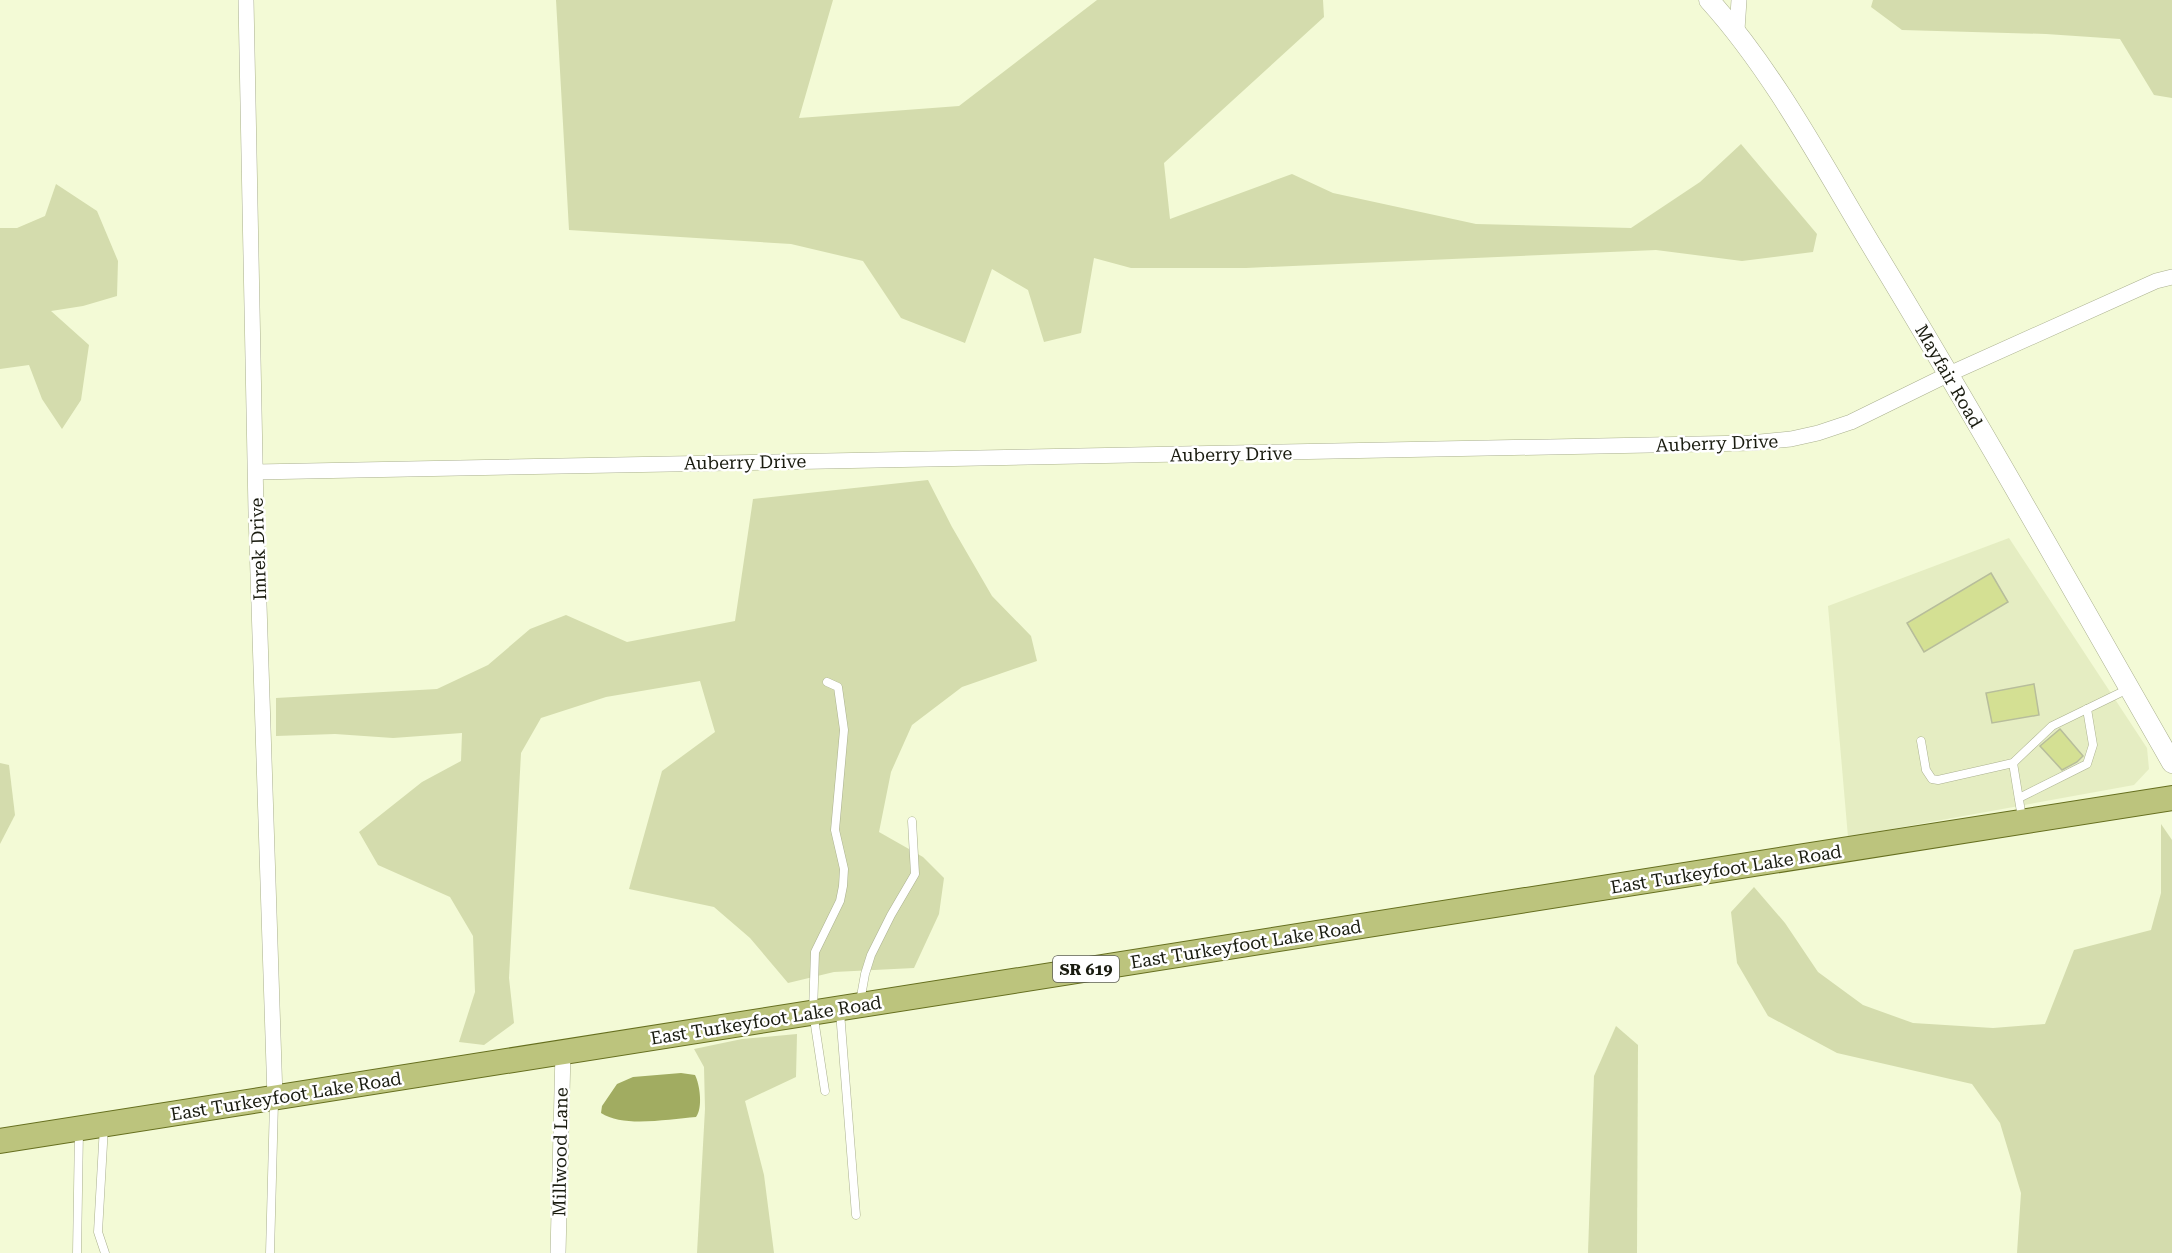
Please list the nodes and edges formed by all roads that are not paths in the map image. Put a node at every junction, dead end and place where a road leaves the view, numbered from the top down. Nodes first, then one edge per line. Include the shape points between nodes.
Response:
1 (246, 0) edge
2 (1709, 0) edge
3 (1739, 0) edge
4 (1737, 30) junction
5 (2172, 277) edge
6 (1949, 374) junction
7 (256, 472) junction
8 (827, 682) dead end
9 (2130, 689) junction
10 (2087, 709) junction
11 (1921, 741) dead end
12 (2013, 763) junction
13 (2172, 763) edge
14 (2019, 798) junction
15 (2172, 798) edge
16 (912, 821) dead end
17 (2023, 822) junction
18 (850, 1006) junction
19 (813, 1012) junction
20 (563, 1052) junction
21 (825, 1091) dead end
22 (274, 1098) junction
23 (104, 1125) junction
24 (79, 1129) junction
25 (0, 1141) edge
26 (856, 1215) dead end
27 (77, 1253) edge
28 (105, 1253) edge
29 (270, 1253) edge
30 (558, 1253) edge

1 - 7 street, Imrek Drive
2 - 4 street, Mayfair Road
3 - 4 street
4 - 6 street, Mayfair Road via 1796,120
5 - 6 street, Auberry Drive
6 - 7 street, Auberry Drive via 1851,422 1791,439 1750,443
6 - 9 street, Mayfair Road
7 - 22 street, Imrek Drive
8 - 19 lane via 838,687 844,730 835,830 844,869 840,901 815,952
9 - 10 lane
9 - 13 street, Mayfair Road
10 - 12 lane via 2052,726
10 - 14 lane via 2093,745 2087,764
11 - 12 lane via 1926,770 1932,779
12 - 14 lane
14 - 17 lane
15 - 17 main road, East Turkeyfoot Lake Road / SR 619
16 - 18 lane via 915,874 871,955
17 - 18 main road, East Turkeyfoot Lake Road / SR 619
18 - 19 main road, East Turkeyfoot Lake Road / SR 619
18 - 26 lane
19 - 20 main road, East Turkeyfoot Lake Road / SR 619
19 - 21 lane
20 - 22 main road, East Turkeyfoot Lake Road / SR 619
20 - 30 street, Millwood Lane
22 - 23 main road, East Turkeyfoot Lake Road / SR 619
22 - 29 lane
23 - 24 main road, East Turkeyfoot Lake Road / SR 619
23 - 28 lane via 98,1232
24 - 25 main road, East Turkeyfoot Lake Road / SR 619
24 - 27 lane

